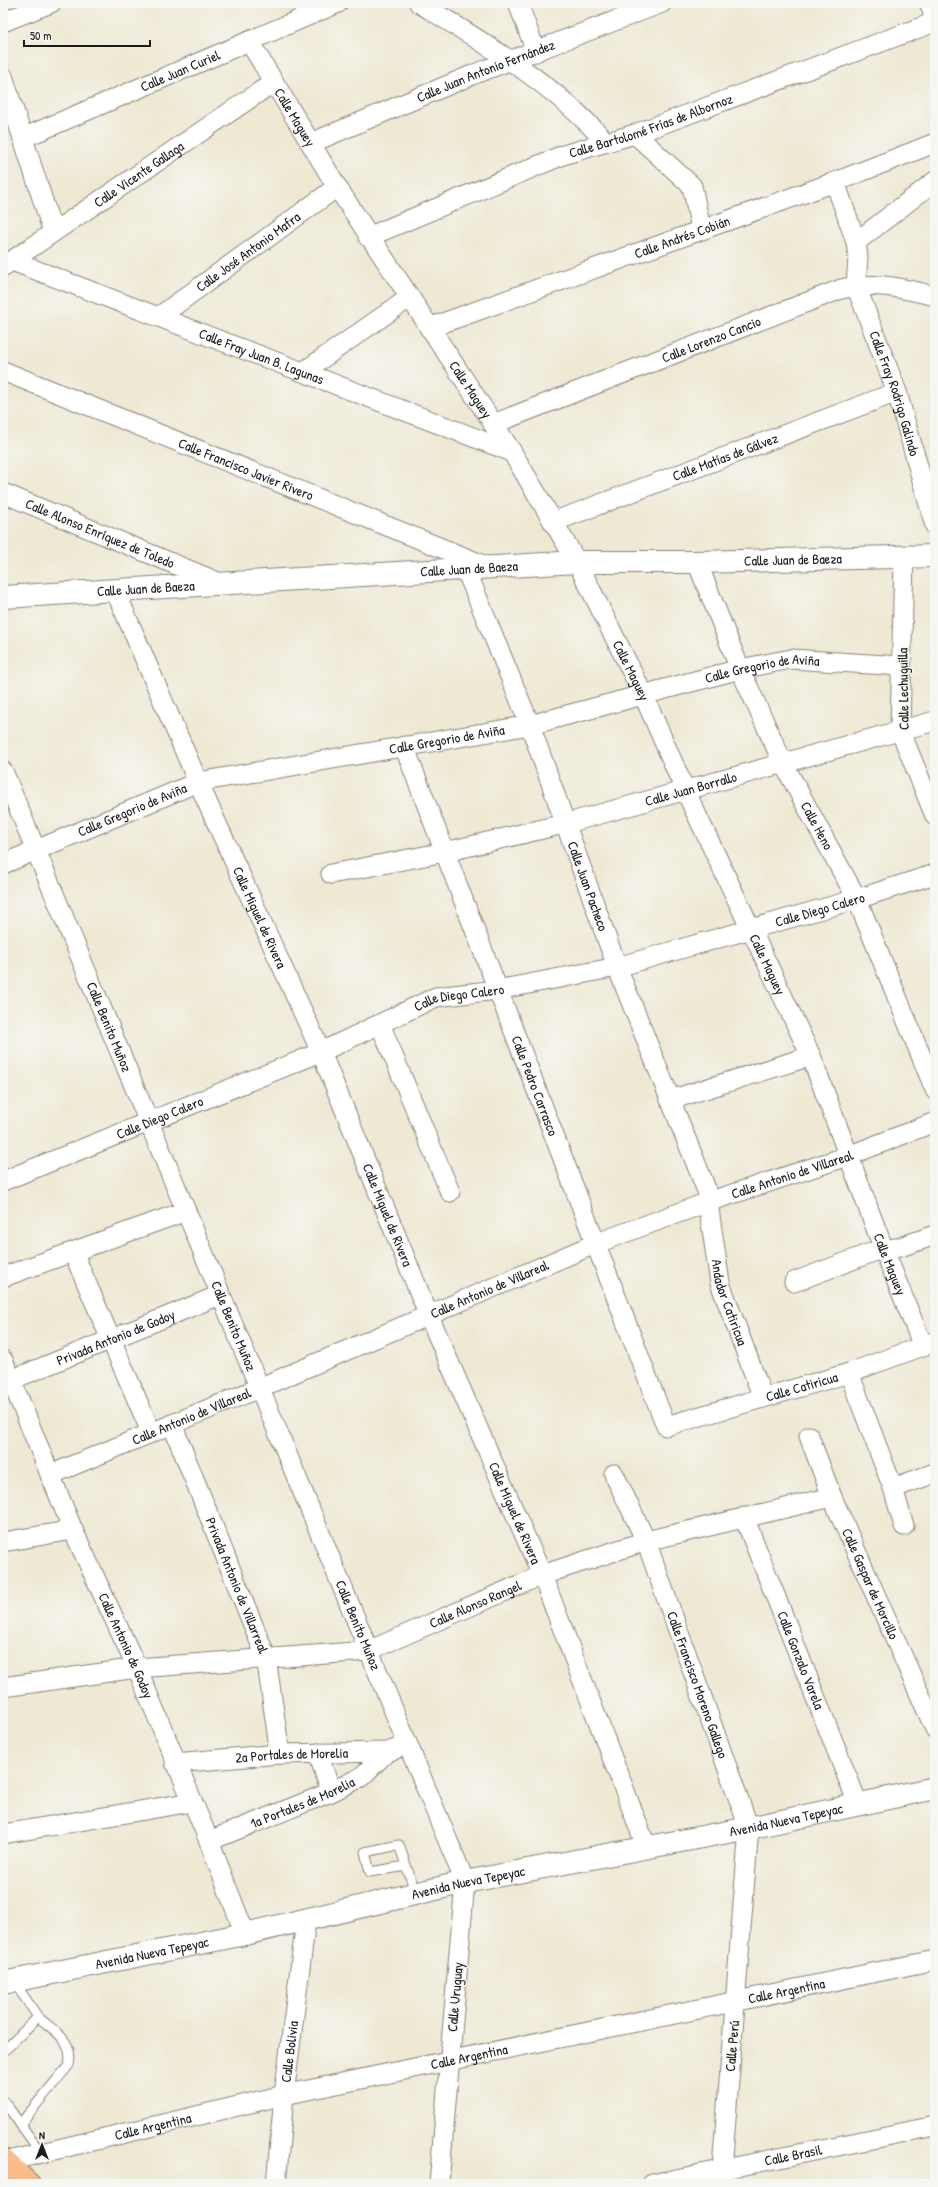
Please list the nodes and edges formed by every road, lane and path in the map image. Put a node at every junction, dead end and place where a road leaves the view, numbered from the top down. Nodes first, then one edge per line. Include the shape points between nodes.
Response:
1 (52, 3) edge
2 (338, 3) edge
3 (419, 3) edge
4 (518, 3) edge
5 (662, 3) edge
6 (930, 3) edge
7 (935, 15) edge
8 (3, 22) edge
9 (935, 22) edge
10 (250, 41) junction
11 (536, 52) junction
12 (512, 60) junction
13 (3, 76) edge
14 (274, 82) junction
15 (635, 134) junction
16 (23, 138) junction
17 (606, 142) junction
18 (311, 143) junction
19 (935, 144) edge
20 (935, 181) edge
21 (835, 182) junction
22 (337, 187) junction
23 (702, 228) junction
24 (53, 232) junction
25 (368, 237) junction
26 (856, 242) junction
27 (7, 264) edge
28 (856, 286) junction
29 (935, 296) edge
30 (409, 298) junction
31 (160, 316) junction
32 (429, 328) junction
33 (3, 371) edge
34 (303, 372) junction
35 (897, 392) junction
36 (493, 424) junction
37 (512, 452) junction
38 (3, 493) edge
39 (553, 522) junction
40 (935, 526) edge
41 (935, 556) edge
42 (904, 557) junction
43 (577, 562) junction
44 (697, 562) junction
45 (489, 568) junction
46 (466, 570) junction
47 (220, 583) junction
48 (115, 590) junction
49 (3, 597) edge
50 (902, 666) junction
51 (740, 668) junction
52 (644, 694) junction
53 (935, 721) edge
54 (530, 725) junction
55 (900, 730) junction
56 (404, 746) junction
57 (783, 763) junction
58 (3, 771) edge
59 (198, 782) junction
60 (685, 790) junction
61 (935, 816) edge
62 (564, 824) junction
63 (36, 850) junction
64 (445, 852) junction
65 (3, 864) edge
66 (331, 874) dead end
67 (935, 874) edge
68 (857, 899) junction
69 (750, 928) junction
70 (617, 967) junction
71 (498, 990) junction
72 (380, 1024) junction
73 (321, 1052) junction
74 (811, 1056) junction
75 (935, 1090) edge
76 (670, 1100) junction
77 (150, 1122) junction
78 (935, 1122) edge
79 (848, 1156) junction
80 (3, 1182) edge
81 (450, 1192) dead end
82 (710, 1202) junction
83 (186, 1211) junction
84 (935, 1235) edge
85 (597, 1243) junction
86 (884, 1250) junction
87 (73, 1252) junction
88 (3, 1277) edge
89 (794, 1282) dead end
90 (220, 1295) junction
91 (429, 1316) junction
92 (111, 1339) junction
93 (929, 1344) edge
94 (3, 1360) edge
95 (848, 1373) junction
96 (12, 1380) junction
97 (260, 1388) junction
98 (763, 1398) junction
99 (172, 1424) junction
100 (666, 1426) joint
101 (151, 1432) junction
102 (809, 1436) dead end
103 (935, 1473) edge
104 (614, 1474) dead end
105 (50, 1475) junction
106 (892, 1488) junction
107 (832, 1497) junction
108 (744, 1517) junction
109 (904, 1526) dead end
110 (73, 1530) junction
111 (646, 1541) junction
112 (3, 1542) edge
113 (542, 1576) junction
114 (368, 1651) junction
115 (266, 1657) junction
116 (137, 1668) junction
117 (3, 1688) edge
118 (935, 1729) edge
119 (408, 1745) junction
120 (386, 1752) junction
121 (318, 1753) junction
122 (280, 1754) junction
123 (175, 1763) junction
124 (935, 1788) edge
125 (331, 1792) junction
126 (192, 1802) junction
127 (858, 1804) junction
128 (749, 1828) junction
129 (3, 1834) edge
130 (209, 1841) junction
131 (646, 1846) junction
132 (406, 1866) junction
133 (465, 1882) junction
134 (416, 1894) junction
135 (306, 1920) junction
136 (245, 1934) junction
137 (935, 1960) edge
138 (8, 1982) edge
139 (736, 2003) junction
140 (38, 2017) junction
141 (3, 2052) edge
142 (450, 2062) junction
143 (284, 2095) junction
144 (3, 2100) edge
145 (20, 2124) junction
146 (935, 2126) edge
147 (41, 2153) junction
148 (4, 2161) edge
149 (722, 2169) junction
150 (695, 2180) edge
151 (29, 2184) edge
152 (276, 2184) edge
153 (439, 2184) edge
154 (652, 2184) edge

1 - 8 street
2 - 10 street, Calle Juan Curiel
3 - 12 street
4 - 11 street
5 - 11 street, Calle Juan Antonio Fernández
6 - 7 street
9 - 15 street, Calle Bartolomé Frías de Albornoz
10 - 14 street, Calle Maguey
10 - 16 street, Calle Juan Curiel
11 - 12 street, Calle Juan Antonio Fernández
12 - 17 street via 586,119
12 - 18 street, Calle Juan Antonio Fernández
13 - 16 street
14 - 18 street, Calle Maguey
14 - 24 street, Calle Vicente Gallaga
15 - 17 street, Calle Bartolomé Frías de Albornoz
15 - 23 street via 692,186
16 - 24 street
17 - 25 street, Calle Bartolomé Frías de Albornoz via 563,155
18 - 22 street, Calle Maguey
19 - 21 street, Calle Andrés Cobián
20 - 26 street
21 - 23 street, Calle Andrés Cobián
21 - 26 street
22 - 25 street, Calle Maguey
22 - 31 street, Calle José Antonio Mafra
23 - 32 street, Calle Andrés Cobián
24 - 27 street, Calle Vicente Gallaga
25 - 30 street, Calle Maguey
26 - 28 street
27 - 31 street, Calle Fray Juan B. Lagunas
28 - 29 street, Calle Lorenzo Cancio via 887,284
28 - 35 street, Calle Fray Rodrigo Galindo
28 - 36 street, Calle Lorenzo Cancio via 841,289
30 - 32 street, Calle Maguey
30 - 34 street
31 - 34 street, Calle Fray Juan B. Lagunas
32 - 36 street, Calle Maguey
33 - 45 street, Calle Francisco Javier Rivero
34 - 37 street, Calle Fray Juan B. Lagunas
35 - 39 street, Calle Matías de Gálvez
35 - 40 street, Calle Fray Rodrigo Galindo
36 - 37 street, Calle Maguey
37 - 39 street, Calle Maguey
38 - 47 street, Calle Alonso Enríquez de Toledo
39 - 43 street, Calle Maguey
41 - 42 street, Calle Juan de Baeza
42 - 44 street, Calle Juan de Baeza
42 - 50 street, Calle Lechuguilla
43 - 44 street, Calle Juan de Baeza
43 - 45 street, Calle Juan de Baeza
43 - 52 street, Calle Maguey
44 - 51 street, Calle Heno
45 - 46 street, Calle Juan de Baeza
46 - 47 street, Calle Juan de Baeza
46 - 54 street, Calle Juan Pacheco
47 - 48 street, Calle Juan de Baeza
48 - 49 street, Calle Juan de Baeza
48 - 59 street, Calle Miguel de Rivera
50 - 51 street, Calle Gregorio de Aviña via 791,659
50 - 55 street, Calle Lechuguilla
51 - 52 street, Calle Gregorio de Aviña
51 - 57 street, Calle Heno
52 - 54 street, Calle Gregorio de Aviña
52 - 60 street, Calle Maguey
53 - 55 street, Calle Juan Borrallo
54 - 56 street, Calle Gregorio de Aviña
54 - 62 street, Calle Juan Pacheco
55 - 57 street, Calle Juan Borrallo
55 - 61 street, Calle Lechuguilla
56 - 59 street, Calle Gregorio de Aviña
56 - 64 street, Calle Pedro Carrasco
57 - 60 street, Calle Juan Borrallo
57 - 68 street, Calle Heno
58 - 63 street, Calle Benito Muñoz
59 - 63 street, Calle Gregorio de Aviña
59 - 73 street, Calle Miguel de Rivera
60 - 62 street, Calle Juan Borrallo
60 - 69 street, Calle Maguey
62 - 64 street, Calle Juan Borrallo
62 - 70 street, Calle Juan Pacheco
63 - 65 street, Calle Gregorio de Aviña
63 - 77 street, Calle Benito Muñoz
64 - 66 street, Calle Juan Borrallo
64 - 71 street, Calle Pedro Carrasco
67 - 68 street, Calle Diego Calero
68 - 69 street, Calle Diego Calero
68 - 75 street, Calle Heno
69 - 70 street, Calle Diego Calero
69 - 74 street, Calle Maguey
70 - 71 street, Calle Diego Calero
70 - 76 street, Calle Juan Pacheco
71 - 72 street, Calle Diego Calero via 436,997
71 - 85 street, Calle Pedro Carrasco
72 - 73 street, Calle Diego Calero
72 - 81 street
73 - 77 street, Calle Diego Calero
73 - 91 street, Calle Miguel de Rivera
74 - 76 street
74 - 79 street, Calle Maguey
76 - 82 street, Calle Juan Pacheco
77 - 80 street, Calle Diego Calero
77 - 83 street, Calle Benito Muñoz
78 - 79 street, Calle Antonio de Villareal
79 - 82 street, Calle Antonio de Villareal
79 - 86 street, Calle Maguey
82 - 85 street, Calle Antonio de Villareal
82 - 98 street, Andador Catiricua via 720,1283
83 - 87 street
83 - 90 street, Calle Benito Muñoz
84 - 86 street
85 - 91 street, Calle Antonio de Villareal
85 - 100 street, Calle Pedro Carrasco
86 - 89 street
86 - 93 street, Calle Maguey
87 - 88 street
87 - 92 street
90 - 92 street, Privada Antonio de Godoy
90 - 97 street, Calle Benito Muñoz
91 - 97 street, Calle Antonio de Villareal
91 - 113 street, Calle Miguel de Rivera
92 - 96 street, Privada Antonio de Godoy
92 - 101 street
93 - 95 street, Calle Catiricua
94 - 96 street, Calle Antonio de Godoy
95 - 98 street, Calle Catiricua
95 - 106 street
96 - 105 street, Calle Antonio de Godoy
97 - 99 street, Calle Antonio de Villareal
97 - 114 street, Calle Benito Muñoz
98 - 100 street, Calle Catiricua
99 - 101 street, Calle Antonio de Villareal
99 - 115 street, Privada Antonio de Villarreal
101 - 105 street, Calle Antonio de Villareal
102 - 107 street, Calle Gaspar de Morcillo
103 - 106 street
104 - 111 street, Calle Francisco Moreno Gallego
105 - 110 street, Calle Antonio de Godoy
106 - 109 street
107 - 108 street, Calle Alonso Rangel
107 - 118 street, Calle Gaspar de Morcillo
108 - 111 street, Calle Alonso Rangel
108 - 127 street, Calle Gonzalo Varela
110 - 112 street
110 - 116 street, Calle Antonio de Godoy
111 - 113 street, Calle Alonso Rangel
111 - 128 street, Calle Francisco Moreno Gallego
113 - 114 street, Calle Alonso Rangel
113 - 131 street, Calle Miguel de Rivera
114 - 115 street, Calle Alonso Rangel
114 - 119 street, Calle Benito Muñoz
115 - 116 street, Calle Alonso Rangel
115 - 122 street, Privada Antonio de Villarreal
116 - 117 street, Calle Alonso Rangel
116 - 123 street, Calle Antonio de Godoy
119 - 120 street, 2a Portales de Morelia
119 - 133 street, Calle Benito Muñoz
120 - 121 street, 2a Portales de Morelia
120 - 125 street, 1a Portales de Morelia via 361,1777
121 - 122 street, 2a Portales de Morelia
121 - 125 street
122 - 123 street, 2a Portales de Morelia
123 - 126 street, Calle Antonio de Godoy
124 - 127 street, Avenida Nueva Tepeyac
125 - 130 street, 1a Portales de Morelia
126 - 129 street
126 - 130 street, Calle Antonio de Godoy
127 - 128 street, Avenida Nueva Tepeyac
128 - 131 street, Avenida Nueva Tepeyac
128 - 139 street, Calle Perú
130 - 136 street, Calle Antonio de Godoy
131 - 133 street, Avenida Nueva Tepeyac
132 - 132 lane via 370,1872 365,1852 399,1845
132 - 134 lane
133 - 134 street, Avenida Nueva Tepeyac
133 - 142 street, Calle Uruguay
134 - 135 street, Avenida Nueva Tepeyac
135 - 136 street, Avenida Nueva Tepeyac
135 - 143 street, Calle Bolivia
136 - 138 street, Avenida Nueva Tepeyac
137 - 139 street, Calle Argentina
138 - 140 lane
139 - 142 street, Calle Argentina
139 - 149 street, Calle Perú
140 - 141 lane
140 - 145 lane via 66,2041 72,2054 69,2065
142 - 143 street, Calle Argentina
142 - 153 street, Calle Uruguay
143 - 147 street, Calle Argentina
143 - 152 street, Calle Bolivia
144 - 145 lane
145 - 147 lane
146 - 149 street, Calle Brasil
147 - 148 street, Calle Argentina
148 - 151 highway
149 - 150 street, Calle Brasil
150 - 154 street, Calle Brasil

